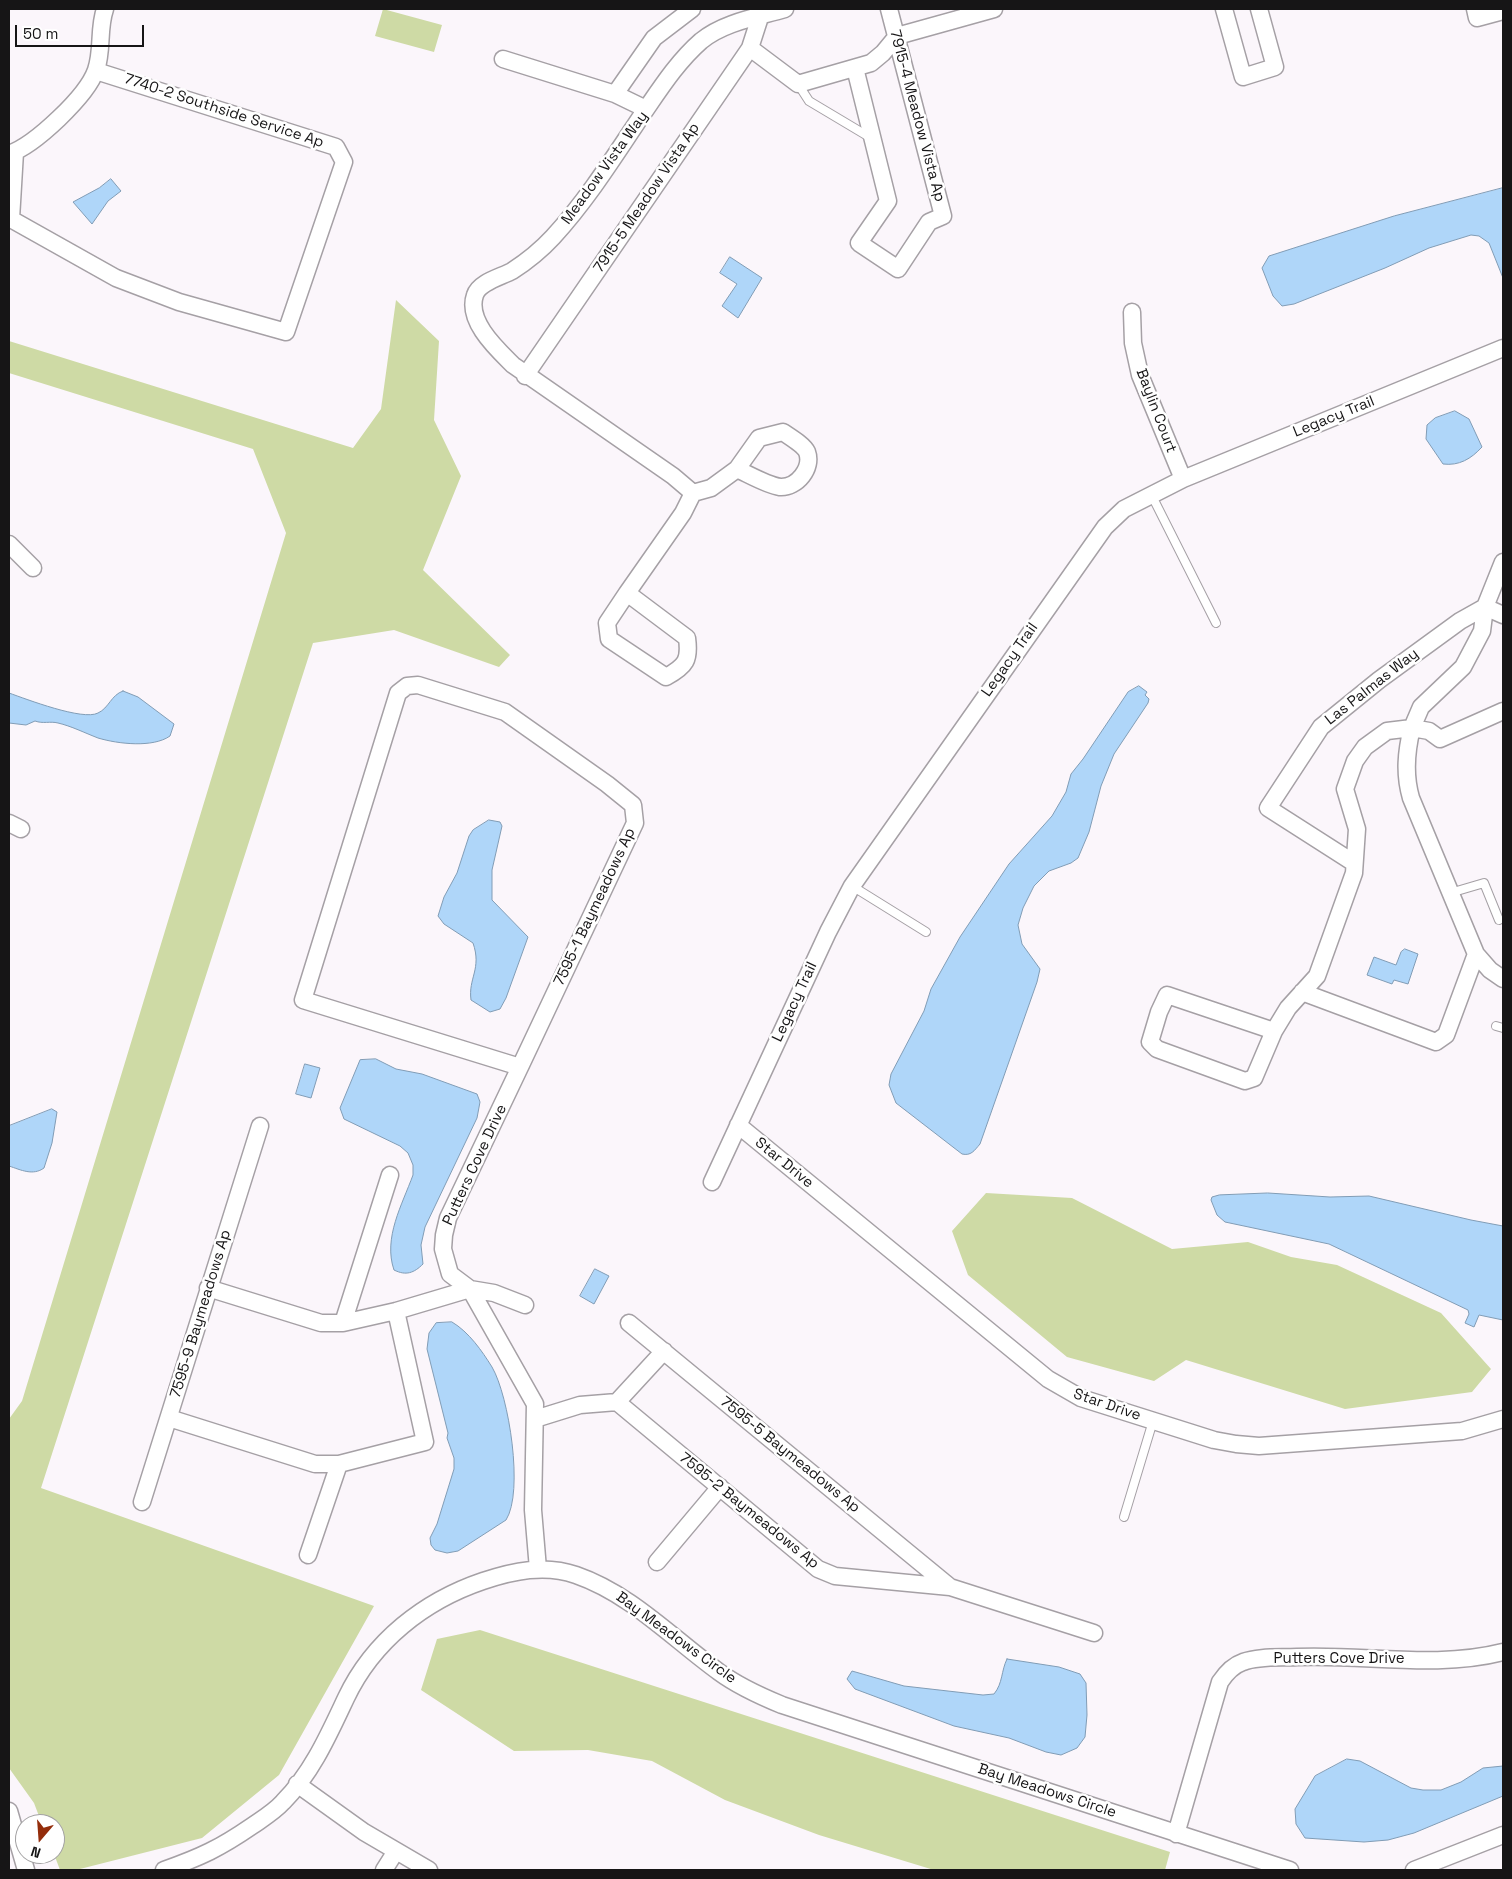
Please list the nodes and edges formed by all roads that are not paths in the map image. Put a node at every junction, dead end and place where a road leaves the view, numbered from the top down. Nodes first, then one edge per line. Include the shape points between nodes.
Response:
1 (105, 9) edge
2 (692, 9) edge
3 (785, 9) edge
4 (889, 9) edge
5 (994, 9) edge
6 (1224, 9) edge
7 (1259, 9) edge
8 (1475, 9) edge
9 (1503, 11) edge
10 (760, 17) junction
11 (897, 36) junction
12 (750, 48) junction
13 (503, 59) dead end
14 (855, 68) junction
15 (96, 71) junction
16 (798, 84) junction
17 (615, 94) junction
18 (646, 110) junction
19 (872, 138) junction
20 (12, 153) edge
21 (10, 219) edge
22 (1132, 312) dead end
23 (1503, 348) edge
24 (525, 376) junction
25 (737, 469) dead end
26 (1183, 479) junction
27 (693, 493) junction
28 (1151, 494) junction
29 (9, 544) edge
30 (1503, 562) edge
31 (33, 568) dead end
32 (626, 593) junction
33 (1485, 607) junction
34 (1503, 615) edge
35 (1216, 624) dead end
36 (1503, 711) edge
37 (1412, 728) junction
38 (1354, 863) junction
39 (852, 886) junction
40 (1450, 893) junction
41 (1499, 920) dead end
42 (926, 932) dead end
43 (1476, 954) junction
44 (1503, 979) edge
45 (1302, 992) junction
46 (1274, 1030) junction
47 (520, 1067) junction
48 (738, 1125) junction
49 (260, 1126) dead end
50 (390, 1175) dead end
51 (712, 1182) dead end
52 (208, 1288) junction
53 (470, 1289) junction
54 (525, 1305) dead end
55 (396, 1312) junction
56 (343, 1323) junction
57 (629, 1323) dead end
58 (664, 1351) junction
59 (617, 1402) junction
60 (169, 1418) junction
61 (535, 1419) junction
62 (1503, 1419) edge
63 (1153, 1421) junction
64 (339, 1464) junction
65 (720, 1487) junction
66 (142, 1502) dead end
67 (1124, 1517) dead end
68 (308, 1555) dead end
69 (657, 1562) dead end
70 (538, 1569) junction
71 (950, 1587) junction
72 (1094, 1633) dead end
73 (1503, 1652) edge
74 (297, 1784) junction
75 (9, 1811) edge
76 (1176, 1834) junction
77 (1503, 1834) edge
78 (396, 1851) junction
79 (26, 1870) edge
80 (164, 1870) edge
81 (384, 1870) edge
82 (429, 1870) edge
83 (1289, 1870) edge
84 (1414, 1870) edge

1 - 15 street
2 - 17 street via 654,38
3 - 10 street, Meadow Vista Way
4 - 11 street, 7915-4 Meadow Vista Ap
5 - 11 street
6 - 7 street via 1243,77 1275,67
8 - 9 street via 1477,18
10 - 12 street, 7915-5 Meadow Vista Ap
10 - 18 street, Meadow Vista Way via 732,24 702,40 676,66
11 - 14 street via 870,63
11 - 19 street, 7915-4 Meadow Vista Ap via 943,216 929,222 898,269 859,243 888,201
12 - 16 street
12 - 24 street, 7915-5 Meadow Vista Ap
13 - 17 street
14 - 16 street
14 - 19 street, 7915-4 Meadow Vista Ap
15 - 20 street via 88,85 51,126
15 - 21 street, 7740-2 Southside Service Ap via 336,147 344,162 286,332 179,302 116,278
16 - 19 lane via 809,101
17 - 18 street
18 - 24 street, Meadow Vista Way via 592,190 544,246 477,290 473,306 475,316 495,346
20 - 21 street
22 - 26 street, Baylin Court via 1133,343 1140,375
23 - 26 street, Legacy Trail
24 - 27 street, Meadow Vista Way via 673,476
25 - 27 street via 711,488
26 - 28 street, Legacy Trail
27 - 32 street via 683,513
28 - 35 lane
28 - 39 street, Legacy Trail via 1124,509 1105,526
29 - 31 street
30 - 33 street
32 - 32 street via 607,623 609,639 666,676 682,668 689,654 687,638
33 - 34 street
33 - 37 street via 1482,631 1463,667 1421,706
33 - 38 street, Las Palmas Way via 1460,621 1379,680 1321,727 1268,808
36 - 37 street via 1440,739
37 - 38 street via 1387,731 1365,746 1354,761 1345,789 1357,829
37 - 40 street via 1406,781
38 - 45 street via 1354,873 1317,976
39 - 42 lane
39 - 48 street, Legacy Trail
40 - 41 lane via 1484,883
40 - 43 street
43 - 44 street
43 - 45 street via 1446,1035 1436,1042
45 - 46 street
46 - 46 street via 1254,1078 1245,1081 1156,1050 1150,1042 1167,996
47 - 47 street, 7595-1 Baymeadows Ap via 635,823 633,805 505,712 418,686 407,686 398,693 303,1000
47 - 53 street, Putters Cove Drive via 448,1218 444,1235 443,1249 450,1274
48 - 51 street, Legacy Trail
48 - 63 street, Star Drive via 1048,1379 1081,1398
49 - 52 street, 7595-9 Baymeadows Ap
50 - 56 street
52 - 56 street via 321,1323
52 - 60 street, 7595-9 Baymeadows Ap
53 - 54 street
53 - 55 street
53 - 61 street, Putters Cove Drive via 524,1381 535,1404
55 - 56 street
55 - 64 street via 425,1442
57 - 58 street, 7595-5 Baymeadows Ap
58 - 59 street
58 - 71 street, 7595-5 Baymeadows Ap
59 - 61 street via 580,1405
59 - 65 street, 7595-2 Baymeadows Ap
60 - 64 street via 315,1464
60 - 66 street, 7595-9 Baymeadows Ap
61 - 70 street, Putters Cove Drive via 533,1510
62 - 63 street, Star Drive via 1462,1431 1259,1446 1214,1440
63 - 67 lane
64 - 68 street
65 - 69 street
65 - 71 street, 7595-2 Baymeadows Ap via 810,1563 835,1576
70 - 74 street, Bay Meadows Circle via 503,1574 463,1587 428,1606 385,1641 363,1669 346,1697 324,1747
70 - 76 street, Bay Meadows Circle via 574,1574 615,1592 719,1672 782,1705
71 - 72 street, 7595-2 Baymeadows Ap
73 - 76 street, Putters Cove Drive via 1457,1660 1329,1656 1243,1662 1226,1673 1220,1682
74 - 78 street
74 - 80 street, Bay Meadows Circle via 283,1803 224,1845 190,1862
75 - 79 street
76 - 83 street, Bay Meadows Circle
77 - 84 street
78 - 81 street
78 - 82 street

